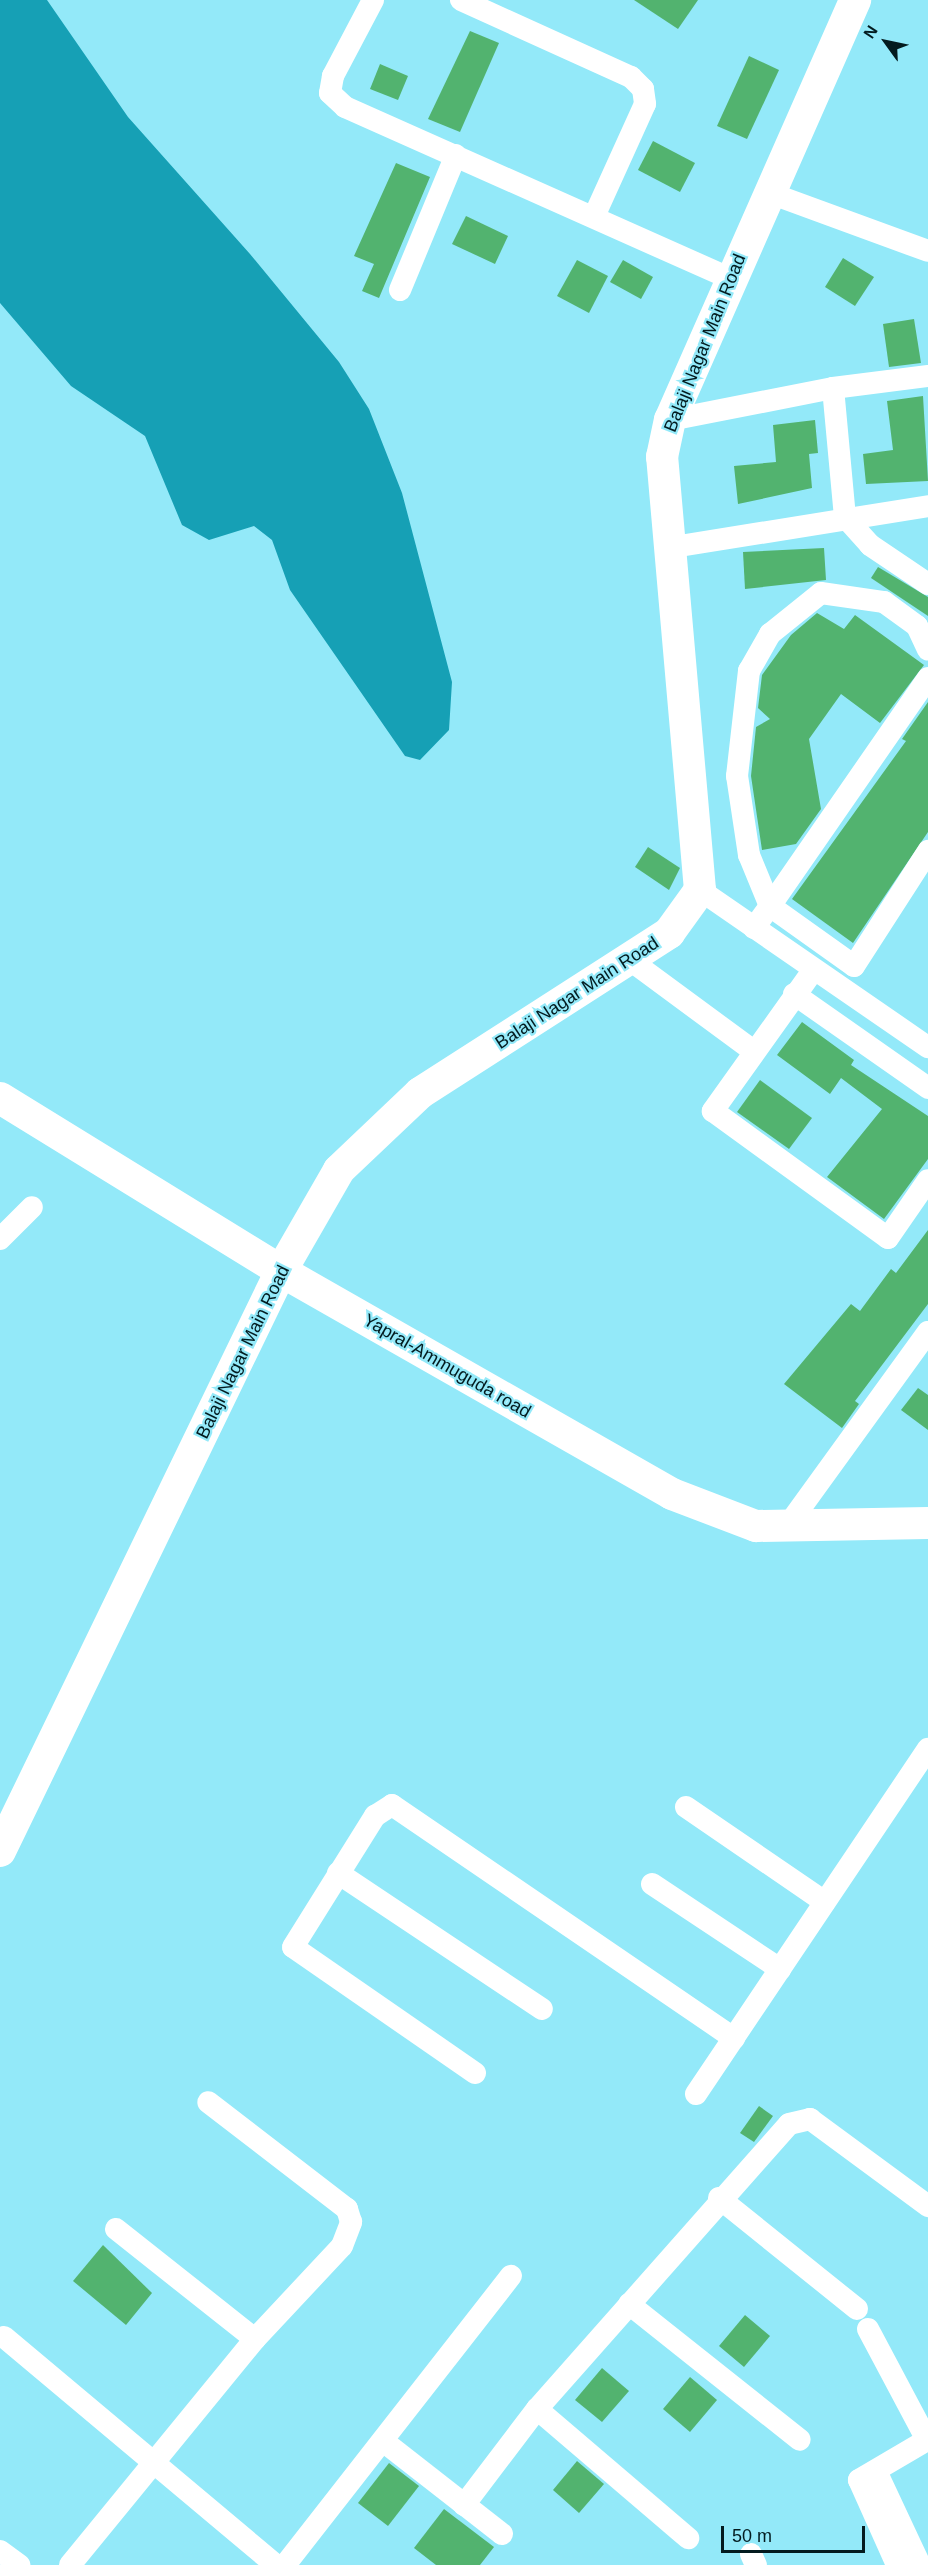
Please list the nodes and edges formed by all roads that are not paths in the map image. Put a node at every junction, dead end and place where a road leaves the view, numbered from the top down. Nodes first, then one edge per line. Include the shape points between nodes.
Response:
1 (373, 0) edge
2 (461, 0) edge
3 (855, 0) edge
4 (456, 155) junction
5 (767, 192) junction
6 (595, 214) junction
7 (928, 251) edge
8 (731, 279) junction
9 (400, 290) dead end
10 (928, 376) edge
11 (834, 388) junction
12 (670, 420) junction
13 (928, 506) edge
14 (845, 517) junction
15 (667, 548) junction
16 (928, 584) edge
17 (928, 650) edge
18 (928, 678) edge
19 (928, 851) edge
20 (700, 890) junction
21 (770, 906) junction
22 (754, 928) junction
23 (630, 960) junction
24 (812, 972) junction
25 (794, 994) junction
26 (928, 1047) edge
27 (752, 1050) junction
28 (928, 1088) edge
29 (0, 1098) edge
30 (928, 1180) edge
31 (32, 1207) dead end
32 (0, 1239) edge
33 (281, 1271) junction
34 (928, 1332) edge
35 (928, 1523) edge
36 (786, 1528) junction
37 (928, 1749) edge
38 (686, 1807) dead end
39 (0, 1851) edge
40 (338, 1873) junction
41 (652, 1884) dead end
42 (825, 1902) junction
43 (780, 1969) junction
44 (542, 2009) dead end
45 (734, 2038) junction
46 (475, 2073) dead end
47 (696, 2094) dead end
48 (208, 2102) dead end
49 (719, 2198) junction
50 (928, 2206) edge
51 (116, 2229) dead end
52 (511, 2276) dead end
53 (629, 2304) junction
54 (857, 2309) dead end
55 (868, 2329) dead end
56 (4, 2337) dead end
57 (255, 2339) junction
58 (537, 2409) junction
59 (800, 2440) dead end
60 (383, 2441) junction
61 (150, 2462) junction
62 (876, 2471) junction
63 (465, 2505) junction
64 (502, 2534) dead end
65 (688, 2538) dead end
66 (0, 2551) edge
67 (19, 2565) edge
68 (70, 2565) edge
69 (276, 2565) edge
70 (285, 2565) edge
71 (897, 2565) edge
72 (920, 2565) edge

1 - 4 street via 333,76 330,93 345,107
2 - 6 street via 631,77 643,89 645,104
3 - 5 street, Balaji Nagar Main Road
4 - 6 street
4 - 9 street
5 - 7 street
5 - 8 street, Balaji Nagar Main Road
6 - 8 street
8 - 12 street, Balaji Nagar Main Road
10 - 11 street
11 - 12 street
11 - 14 street
12 - 15 street, Balaji Nagar Main Road via 662,457
13 - 14 street
14 - 15 street
14 - 16 street via 870,545
15 - 20 street, Balaji Nagar Main Road
17 - 21 street via 917,626 884,602 821,593 770,634 749,671 737,776 749,855
18 - 21 street
19 - 21 street via 854,966
20 - 22 street
20 - 23 street, Balaji Nagar Main Road via 669,933
21 - 22 street
22 - 24 street
23 - 27 street
23 - 33 street, Balaji Nagar Main Road via 420,1093 339,1170
24 - 25 street
24 - 26 street
25 - 27 street
25 - 28 street
27 - 30 street via 713,1111 888,1238
29 - 33 street, Yapral-Ammuguda road
31 - 32 street
33 - 36 street, Yapral-Ammuguda road via 672,1494 756,1527
33 - 39 street, Balaji Nagar Main Road
34 - 36 street
35 - 36 street, Yapral-Ammuguda road
37 - 42 street
38 - 42 street
40 - 44 street
40 - 45 street via 375,1816 398,1806
40 - 46 street via 294,1941 296,1952
41 - 43 street
42 - 43 street
43 - 45 street
45 - 47 street
48 - 57 street via 347,2209 351,2222 342,2246
49 - 50 street via 799,2118 810,2119
49 - 53 street
49 - 54 street
51 - 57 street
52 - 60 street
53 - 58 street
53 - 59 street
55 - 62 street via 927,2440
56 - 61 street
57 - 61 street
58 - 63 street
58 - 65 street
60 - 63 street
60 - 70 street
61 - 68 street
61 - 69 street
62 - 71 street via 859,2480
62 - 72 street
63 - 64 street
66 - 67 street

